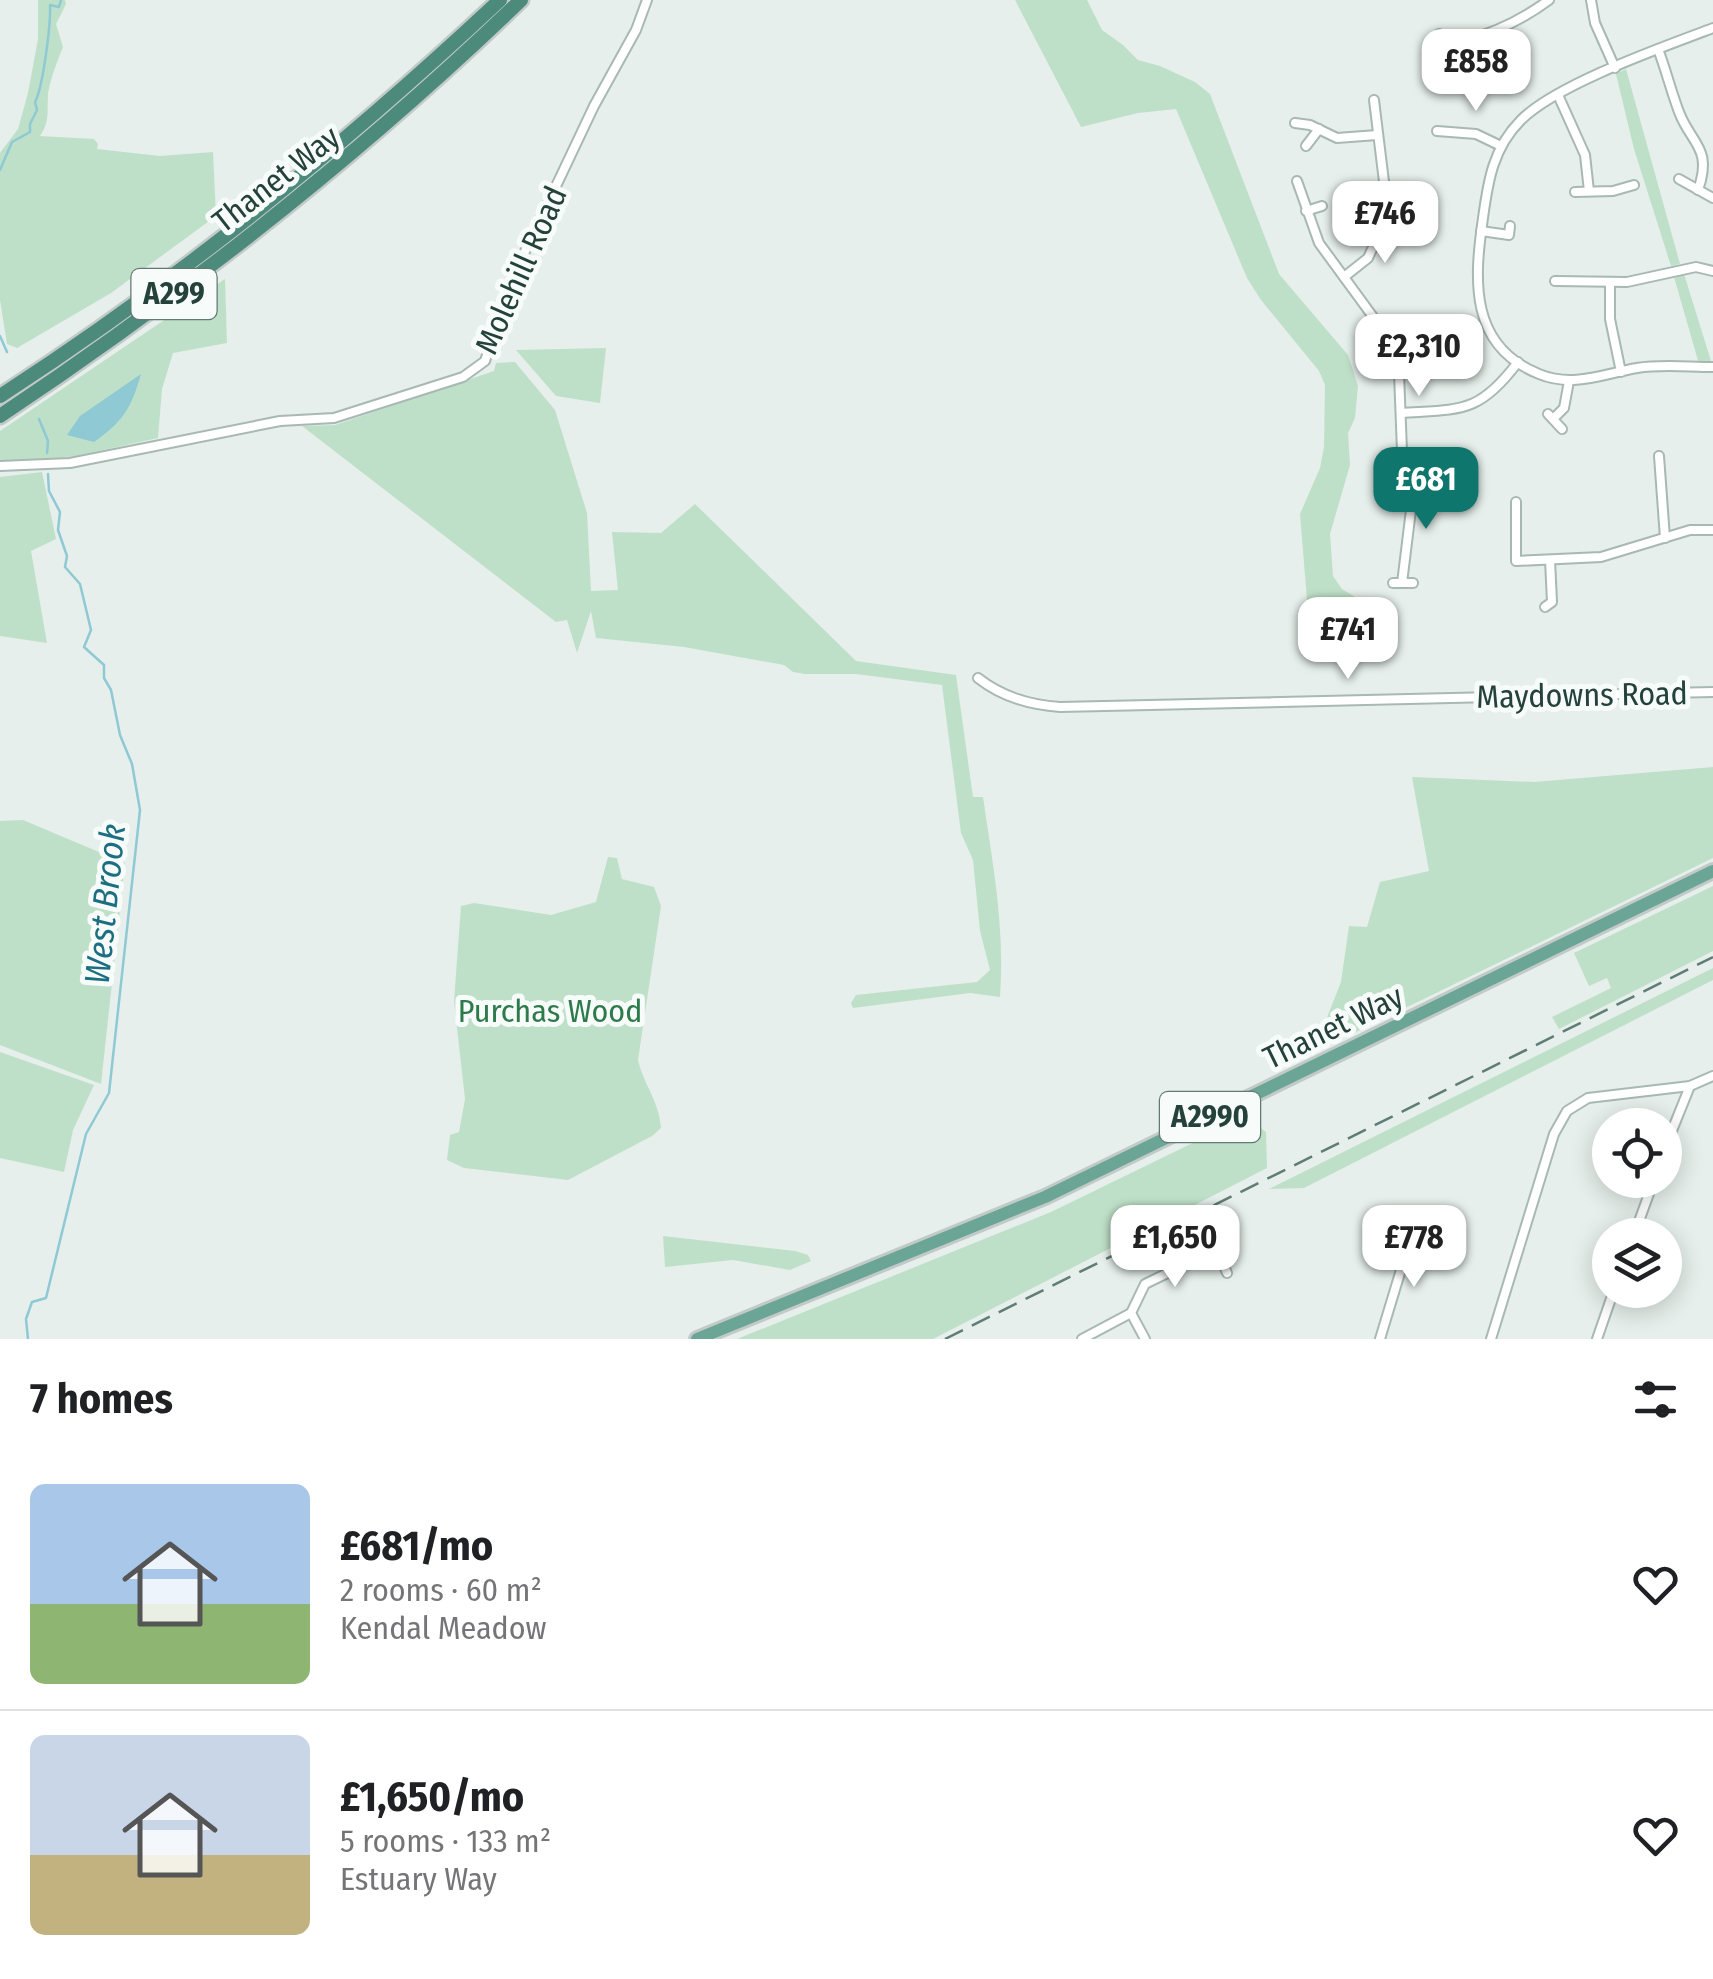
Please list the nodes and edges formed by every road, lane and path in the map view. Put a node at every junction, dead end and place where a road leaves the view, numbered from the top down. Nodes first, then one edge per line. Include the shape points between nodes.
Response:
1 (500, 0) edge
2 (521, 0) edge
3 (648, 0) edge
4 (1549, 0) edge
5 (1591, 0) edge
6 (1713, 28) edge
7 (1439, 34) dead end
8 (1478, 36) junction
9 (1658, 49) junction
10 (1615, 68) junction
11 (1492, 74) dead end
12 (1558, 95) junction
13 (1374, 100) dead end
14 (1295, 123) dead end
15 (1319, 129) junction
16 (1437, 131) dead end
17 (1451, 131) junction
18 (1378, 134) junction
19 (1450, 144) dead end
20 (1306, 146) dead end
21 (1501, 146) junction
22 (1678, 179) dead end
23 (1296, 182) dead end
24 (1634, 185) dead end
25 (1698, 190) junction
26 (1589, 191) junction
27 (1575, 192) dead end
28 (1713, 198) edge
29 (1322, 206) dead end
30 (1306, 211) junction
31 (1510, 226) dead end
32 (1481, 231) junction
33 (1713, 271) edge
34 (1344, 277) junction
35 (1554, 281) dead end
36 (1610, 282) junction
37 (1518, 362) junction
38 (1708, 367) edge
39 (1621, 372) junction
40 (1569, 381) junction
41 (0, 396) edge
42 (1455, 410) junction
43 (1401, 413) junction
44 (0, 416) edge
45 (1456, 422) dead end
46 (1562, 429) dead end
47 (1660, 456) dead end
48 (0, 466) edge
49 (1516, 502) dead end
50 (1713, 530) edge
51 (1665, 538) junction
52 (1550, 560) junction
53 (1413, 583) dead end
54 (1545, 607) dead end
55 (978, 678) dead end
56 (1713, 692) edge
57 (1713, 871) edge
58 (1713, 1076) edge
59 (1690, 1086) junction
60 (1681, 1108) edge
61 (1414, 1230) dead end
62 (1227, 1273) dead end
63 (1608, 1308) edge
64 (1131, 1313) junction
65 (697, 1339) edge
66 (1082, 1339) edge
67 (1145, 1339) edge
68 (1380, 1339) edge
69 (1491, 1339) edge
70 (1597, 1339) edge

1 - 41 highway, Thanet Way / A299 via 273,200 142,301
2 - 44 highway, Thanet Way / A299 via 302,195 108,344
3 - 48 street, Molehill Road via 512,279 485,362 463,377 334,418 280,421 70,462
4 - 8 street via 1524,20
5 - 10 street
6 - 9 street
7 - 8 street via 1440,49
8 - 11 street
9 - 10 street
9 - 25 street via 1684,124 1706,149 1710,164
10 - 12 street
12 - 21 street via 1522,120
12 - 26 street via 1585,156
13 - 18 street
14 - 15 street
15 - 18 street via 1337,138
15 - 20 street
16 - 17 street
17 - 19 street
17 - 21 street
18 - 34 street via 1386,198 1382,225 1368,258
21 - 32 street
22 - 25 street
23 - 30 street
24 - 26 street via 1626,193
25 - 28 street
26 - 27 street
29 - 30 street
30 - 34 street
31 - 32 street via 1509,234
32 - 37 street via 1479,304 1490,332
33 - 36 street via 1696,266 1662,280
34 - 43 street via 1379,325 1388,326
35 - 36 street
36 - 39 street
37 - 40 street
37 - 42 street via 1487,398
38 - 39 street
39 - 40 street
40 - 46 street via 1564,408 1550,416
42 - 43 street
42 - 45 street
43 - 53 street via 1402,477 1409,482 1404,488 1411,510 1397,583
47 - 51 street
49 - 52 street via 1516,561
50 - 51 street
51 - 52 street via 1601,557
52 - 54 street via 1552,602
55 - 56 street, Maydowns Road via 1021,700 1060,707
57 - 65 main road, Thanet Way / A2990 via 1044,1197
58 - 59 street
59 - 60 street
59 - 69 street via 1599,1096 1566,1110
61 - 68 street
62 - 64 street via 1217,1249 1145,1284
63 - 70 street
64 - 66 street
64 - 67 street

